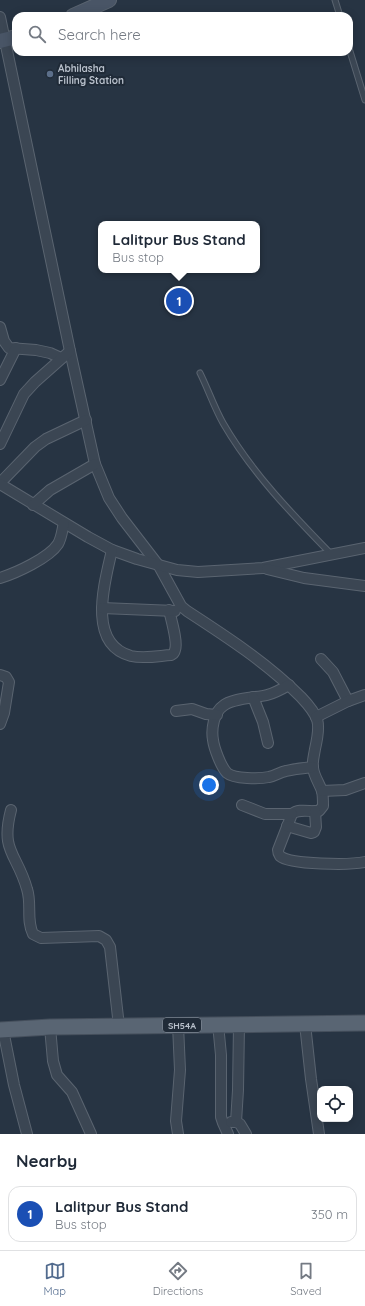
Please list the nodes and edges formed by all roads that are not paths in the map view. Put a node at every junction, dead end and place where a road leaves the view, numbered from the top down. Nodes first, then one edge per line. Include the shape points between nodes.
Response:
1 (109, 0) edge
2 (335, 0) edge
3 (82, 12) edge
4 (339, 12) edge
5 (0, 17) edge
6 (7, 39) edge
7 (351, 56) edge
8 (365, 100) edge
9 (0, 327) edge
10 (16, 348) junction
11 (70, 351) junction
12 (62, 358) junction
13 (200, 372) dead end
14 (0, 380) edge
15 (86, 420) junction
16 (0, 444) edge
17 (95, 464) junction
18 (0, 484) edge
19 (33, 505) junction
20 (64, 523) junction
21 (365, 548) edge
22 (112, 550) junction
23 (332, 555) junction
24 (159, 566) junction
25 (263, 568) junction
26 (0, 578) edge
27 (365, 586) edge
28 (102, 608) junction
29 (169, 610) junction
30 (187, 611) junction
31 (321, 659) dead end
32 (0, 675) edge
33 (289, 685) junction
34 (365, 695) edge
35 (253, 697) junction
36 (348, 701) junction
37 (176, 711) dead end
38 (2, 714) edge
39 (217, 714) junction
40 (316, 717) junction
41 (0, 724) edge
42 (268, 743) dead end
43 (313, 767) junction
44 (365, 783) edge
45 (322, 791) junction
46 (242, 805) dead end
47 (11, 810) dead end
48 (315, 811) junction
49 (292, 814) junction
50 (287, 826) junction
51 (365, 862) edge
52 (365, 1023) edge
53 (218, 1024) junction
54 (239, 1024) junction
55 (305, 1024) junction
56 (178, 1025) junction
57 (119, 1026) junction
58 (50, 1027) junction
59 (1, 1030) edge
60 (236, 1122) junction
61 (223, 1123) junction
62 (26, 1134) edge
63 (91, 1134) edge
64 (178, 1134) edge
65 (228, 1134) edge
66 (246, 1134) edge
67 (318, 1134) edge

1 - 3 street
2 - 4 lane
5 - 6 street
6 - 11 street
7 - 8 lane
9 - 10 street via 7,346
10 - 12 street via 50,353
10 - 14 street
11 - 12 street
11 - 15 street
12 - 16 street via 24,394
13 - 23 lane via 222,422 253,468 277,498
15 - 17 street
15 - 18 street via 46,439
17 - 19 street via 50,490
17 - 24 street via 115,508
18 - 19 street
19 - 20 street
20 - 22 street
20 - 26 street via 59,542 46,556
21 - 23 street
22 - 24 street
22 - 28 street
23 - 25 street
24 - 25 street via 198,572
24 - 30 street via 177,600
25 - 27 street via 304,578
28 - 29 street
28 - 29 street via 103,627 113,646 122,653 146,657 171,655 176,649
29 - 30 street
30 - 33 street via 240,646
31 - 36 street via 333,672
32 - 38 street via 6,676 9,682
33 - 35 street
33 - 40 street via 307,703
34 - 36 street
35 - 39 street via 228,703 222,706
35 - 42 street
36 - 40 street
37 - 39 street via 192,709 206,714
38 - 41 street
39 - 43 street via 212,726 214,745 224,769 233,776 268,778 287,770
40 - 43 street via 319,730
43 - 45 street
44 - 45 street via 345,790
45 - 48 street via 323,806 319,811
46 - 49 street via 265,814
47 - 57 street via 2,829 2,843 24,879 29,896 30,927 33,934 41,938 99,936 106,940 110,947
48 - 49 street via 295,811
48 - 50 street via 314,832
49 - 50 street
50 - 51 street via 278,850 281,856 302,862
52 - 55 main road, SH54A
53 - 54 main road, SH54A
53 - 56 main road, SH54A
53 - 61 street
54 - 55 main road, SH54A
54 - 60 street
55 - 67 street
56 - 57 main road, SH54A
56 - 64 street
57 - 58 main road, SH54A
58 - 59 main road, SH54A
58 - 63 street via 57,1075 72,1092
59 - 62 street
60 - 61 street
60 - 66 street
61 - 65 street

